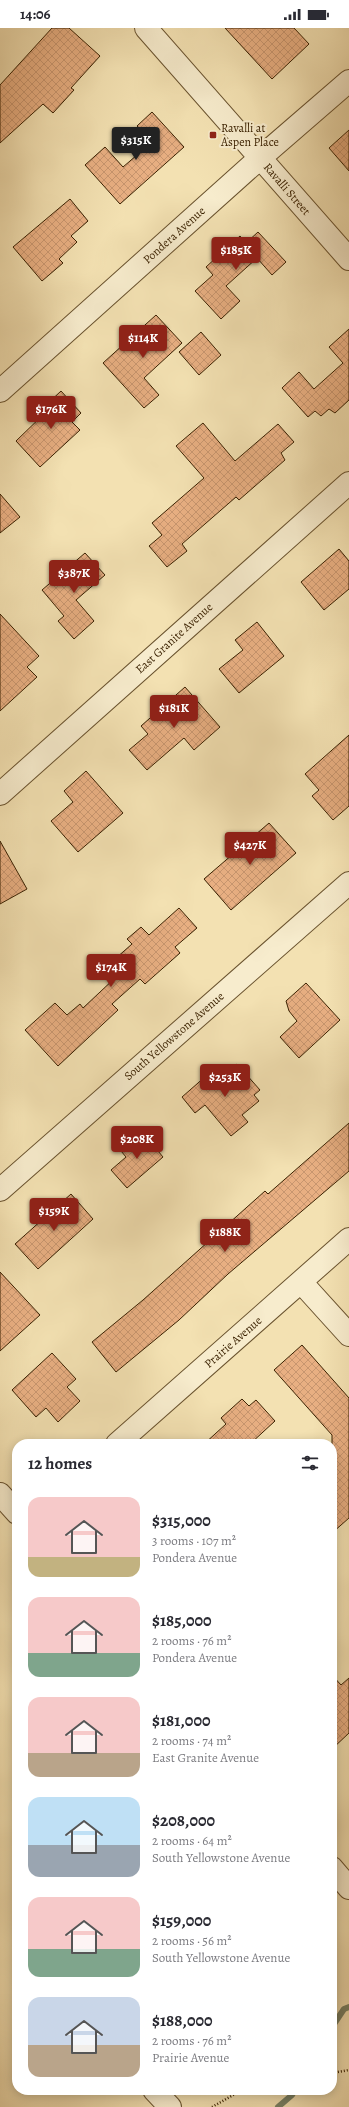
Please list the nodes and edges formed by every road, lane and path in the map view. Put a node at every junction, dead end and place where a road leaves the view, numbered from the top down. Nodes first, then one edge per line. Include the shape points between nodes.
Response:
1 (146, 28) edge
2 (349, 81) edge
3 (260, 158) junction
4 (349, 259) edge
5 (0, 391) edge
6 (349, 483) edge
7 (0, 794) edge
8 (349, 883) edge
9 (0, 1190) edge
10 (349, 1239) edge
11 (301, 1282) junction
12 (349, 1335) edge
13 (123, 1439) edge
14 (0, 1494) edge
15 (12, 1507) edge
16 (337, 1874) edge
17 (349, 1888) edge
18 (349, 2070) edge
19 (337, 2072) edge
20 (159, 2095) edge
21 (233, 2095) edge
22 (170, 2107) edge
23 (212, 2107) edge

1 - 3 street, Ravalli Street
2 - 3 street, Pondera Avenue
3 - 4 street, Ravalli Street
3 - 5 street, Pondera Avenue
6 - 7 street, East Granite Avenue
8 - 9 street, South Yellowstone Avenue
10 - 11 street, Prairie Avenue
11 - 12 street
11 - 13 street, Prairie Avenue
14 - 15 street
16 - 17 street
18 - 19 path
20 - 22 street
21 - 23 path

